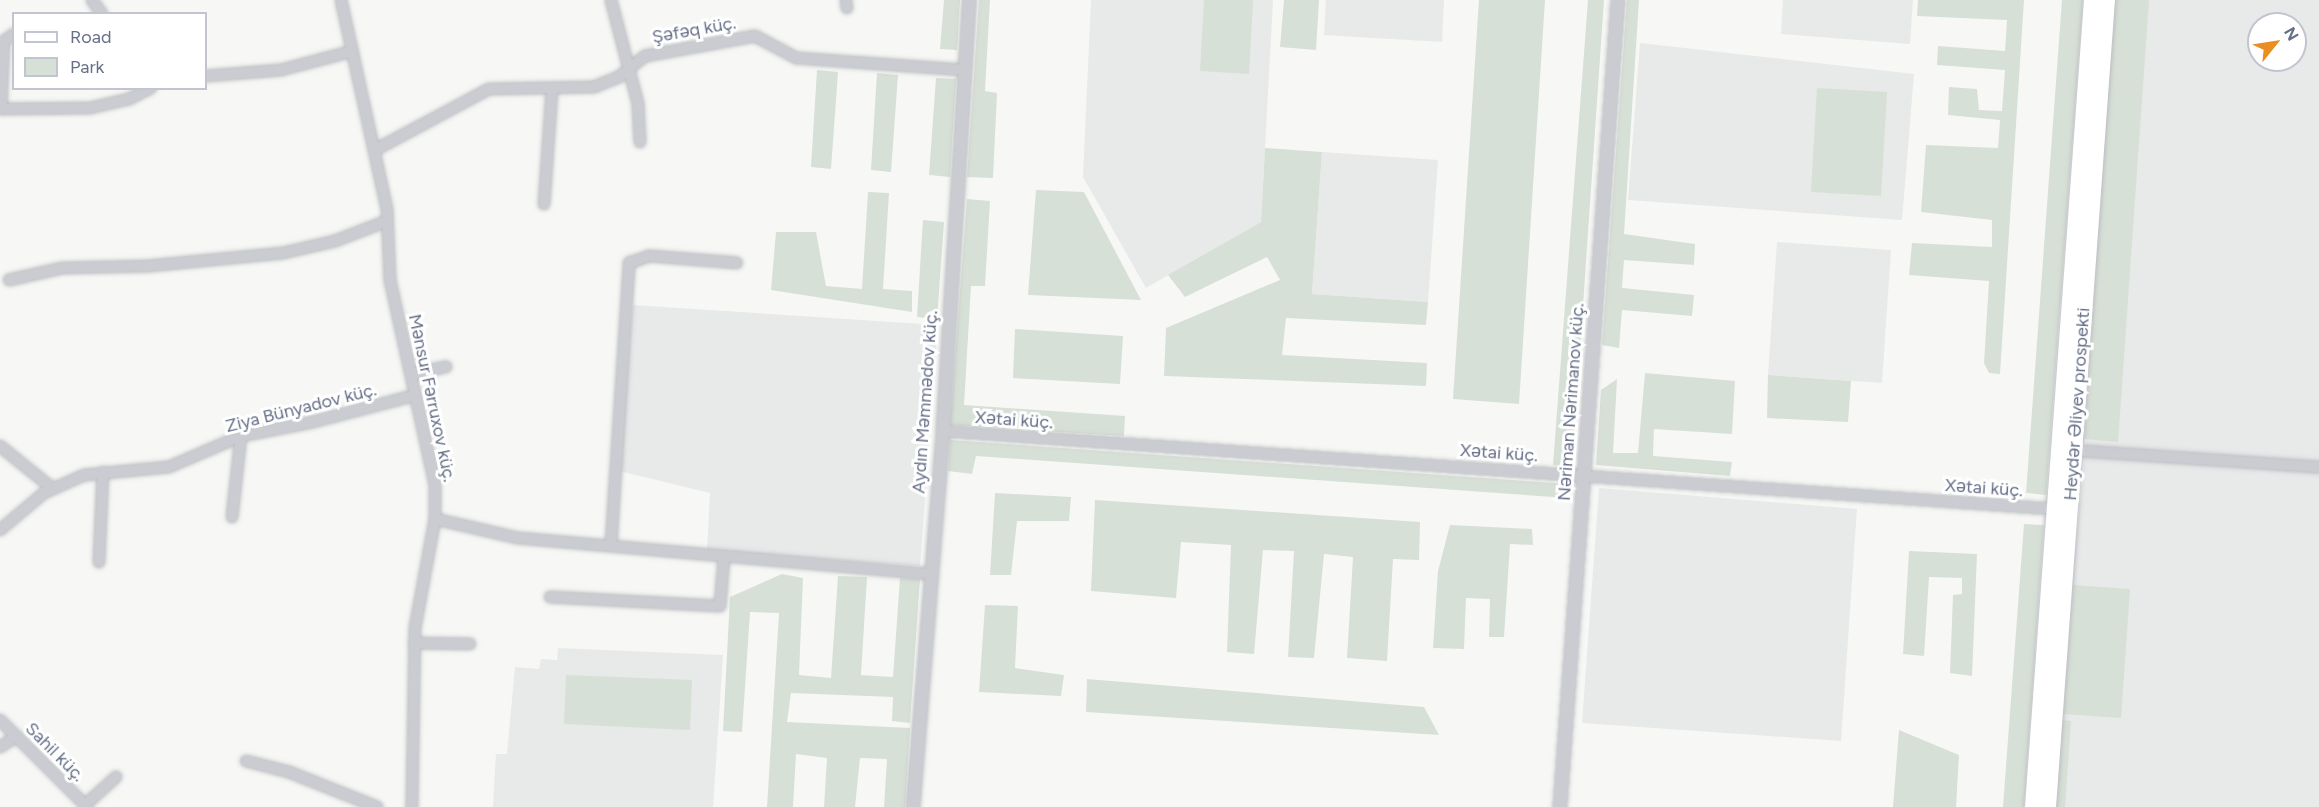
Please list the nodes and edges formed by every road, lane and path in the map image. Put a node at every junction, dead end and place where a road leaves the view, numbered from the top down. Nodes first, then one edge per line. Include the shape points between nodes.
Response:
1 (340, 0) edge
2 (611, 0) edge
3 (969, 0) edge
4 (1618, 0) edge
5 (2092, 0) edge
6 (2107, 0) edge
7 (12, 35) edge
8 (353, 51) junction
9 (627, 68) junction
10 (964, 70) junction
11 (207, 76) edge
12 (552, 89) junction
13 (143, 90) edge
14 (128, 94) edge
15 (1, 110) edge
16 (640, 142) dead end
17 (375, 150) junction
18 (544, 204) dead end
19 (387, 221) junction
20 (737, 263) dead end
21 (9, 280) dead end
22 (446, 367) dead end
23 (412, 374) junction
24 (416, 395) junction
25 (943, 431) junction
26 (241, 436) junction
27 (0, 446) edge
28 (2066, 450) junction
29 (2319, 467) edge
30 (103, 472) junction
31 (1584, 476) junction
32 (52, 488) junction
33 (2053, 509) junction
34 (232, 517) dead end
35 (435, 519) junction
36 (0, 530) edge
37 (611, 546) junction
38 (724, 557) junction
39 (99, 562) dead end
40 (929, 573) junction
41 (550, 597) dead end
42 (414, 643) junction
43 (470, 644) dead end
44 (0, 720) edge
45 (17, 736) junction
46 (0, 747) edge
47 (246, 761) dead end
48 (116, 777) dead end
49 (86, 806) edge
50 (377, 807) edge
51 (412, 807) edge
52 (913, 807) edge
53 (1560, 807) edge
54 (2033, 807) edge
55 (2048, 807) edge

1 - 8 street, Mənsur Fərruxov küç.
2 - 9 street
3 - 10 street, Aydın Məmmədov küç.
4 - 31 street, Nəriman Nərimanov küç.
5 - 28 main road, Heydər Əliyev prospekti
6 - 28 main road, Heydər Əliyev prospekti
7 - 15 street via 4,41
8 - 11 street via 281,70
8 - 17 street, Mənsur Fərruxov küç.
9 - 10 street, Şəfəq küç. via 645,56 755,36 796,58
9 - 12 street, Şəfəq küç. via 609,83 573,90
9 - 16 street via 638,104
10 - 25 street, Aydın Məmmədov küç.
12 - 17 street, Şəfəq küç. via 489,89
12 - 18 street
13 - 14 street
14 - 15 street via 90,108
17 - 19 street, Mənsur Fərruxov küç.
19 - 21 street via 335,242 283,253 148,266 62,268
19 - 23 street, Mənsur Fərruxov küç. via 390,280
20 - 37 street via 649,256 629,262
22 - 23 street
23 - 24 street, Mənsur Fərruxov küç.
24 - 26 street, Ziya Bünyadov küç.
24 - 35 street, Mənsur Fərruxov küç. via 432,466
25 - 31 street, Xətai küç.
25 - 40 street, Aydın Məmmədov küç.
26 - 30 street, Ziya Bünyadov küç. via 170,467
26 - 34 street
27 - 32 street
28 - 29 street
28 - 33 main road, Heydər Əliyev prospekti
28 - 55 main road, Heydər Əliyev prospekti
30 - 32 street, Ziya Bünyadov küç.
30 - 39 street
31 - 33 street, Xətai küç.
31 - 53 street, Nəriman Nərimanov küç.
32 - 36 street, Ziya Bünyadov küç.
33 - 54 main road, Heydər Əliyev prospekti
35 - 37 street via 518,538
35 - 42 street, Mənsur Fərruxov küç.
37 - 38 street
38 - 40 street
38 - 41 street via 720,606
40 - 52 street, Aydın Məmmədov küç.
42 - 43 street
42 - 51 street, Mənsur Fərruxov küç.
44 - 45 street, Sahil küç.
45 - 46 street
45 - 49 street, Sahil küç.
47 - 50 street via 289,772
48 - 49 street

